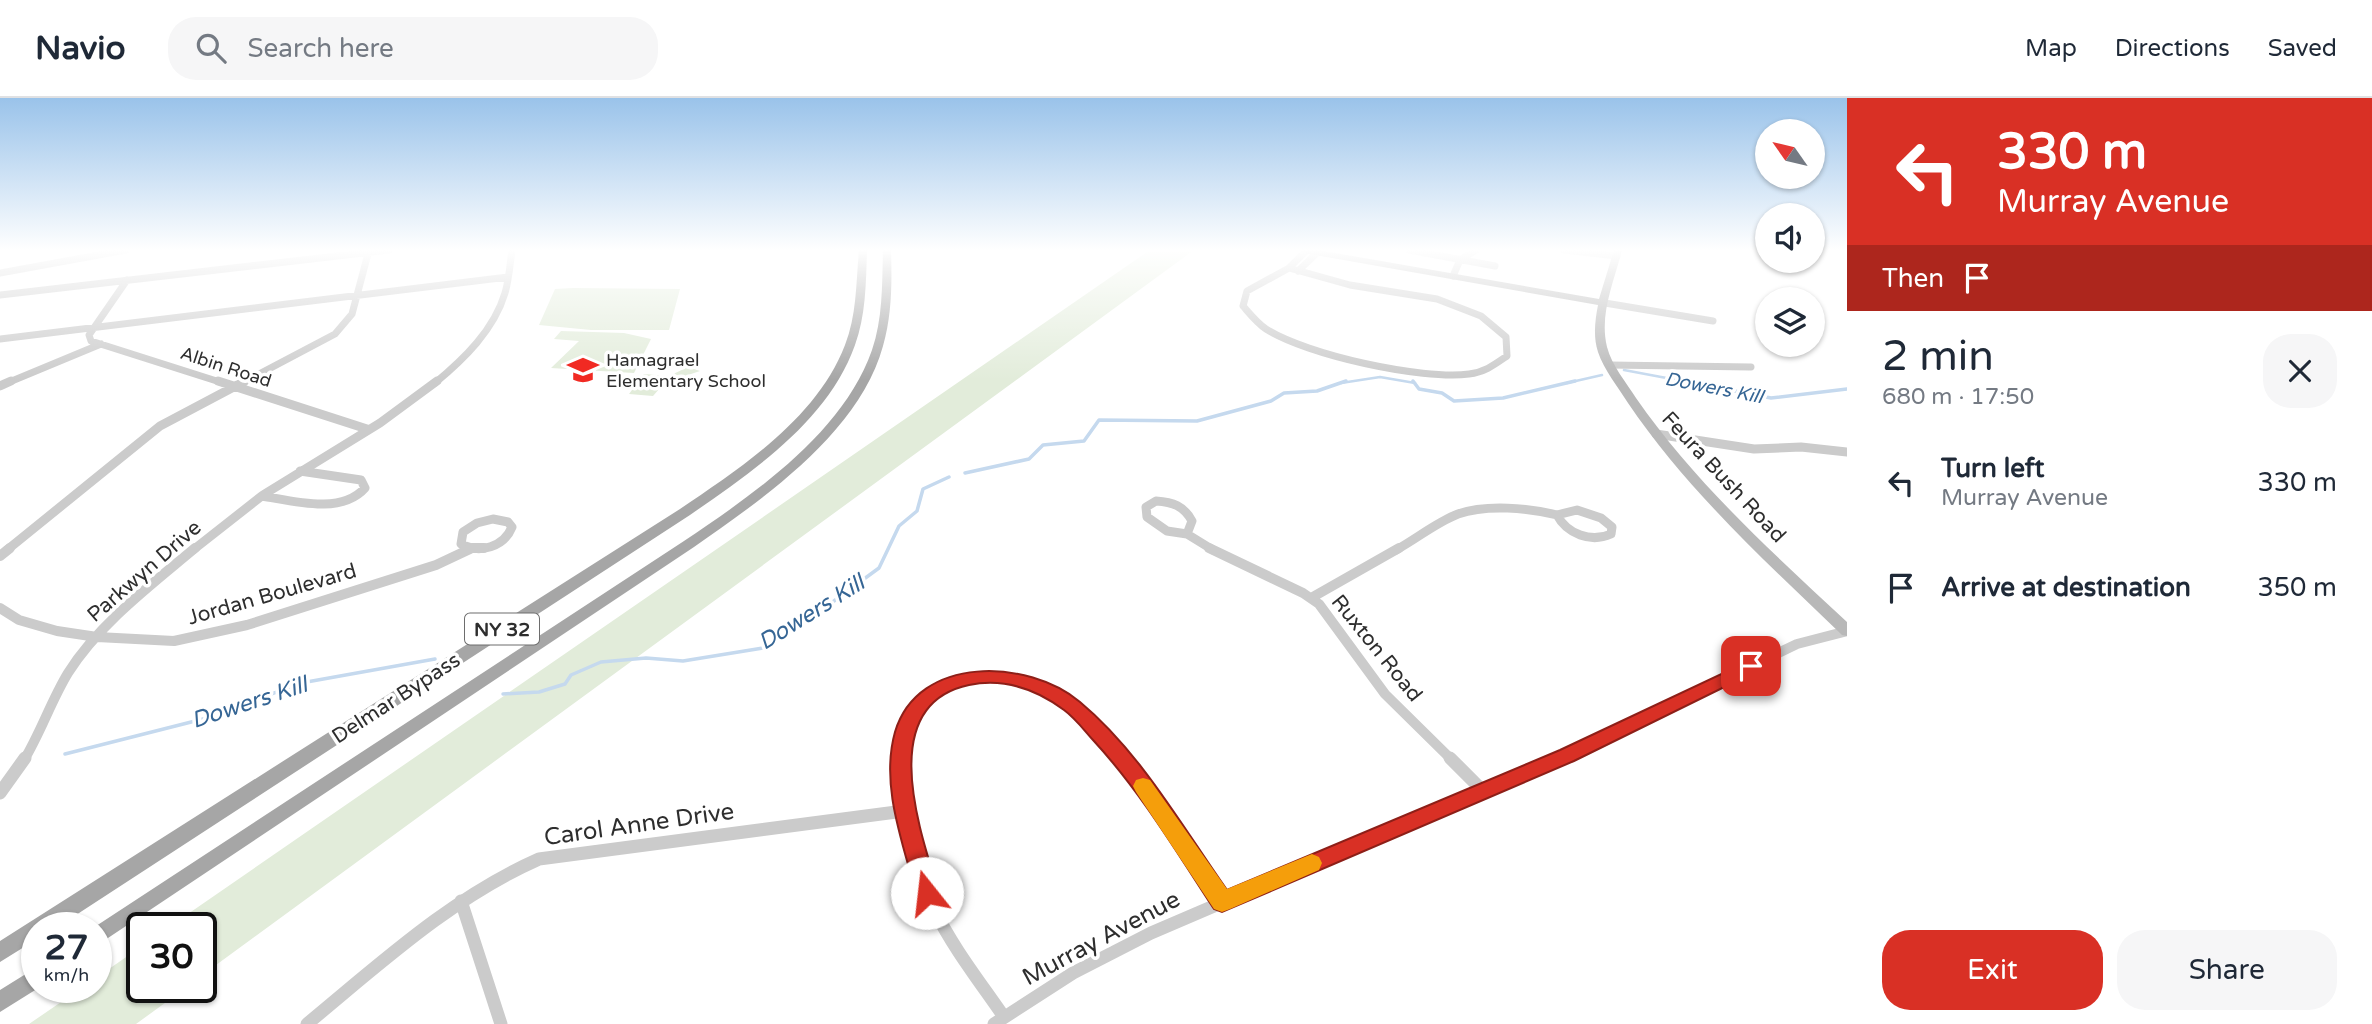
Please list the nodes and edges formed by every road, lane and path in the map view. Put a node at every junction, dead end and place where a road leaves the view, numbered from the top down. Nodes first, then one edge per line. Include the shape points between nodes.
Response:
1 (118, 293) edge
2 (374, 293) edge
3 (507, 293) edge
4 (860, 293) edge
5 (886, 293) edge
6 (1247, 293) edge
7 (1401, 293) edge
8 (1550, 293) edge
9 (1608, 293) edge
10 (359, 295) junction
11 (1605, 303) junction
12 (1713, 321) dead end
13 (96, 328) junction
14 (0, 339) edge
15 (101, 344) junction
16 (1610, 365) junction
17 (1751, 367) dead end
18 (0, 386) edge
19 (235, 386) junction
20 (367, 429) junction
21 (1656, 434) junction
22 (1847, 452) edge
23 (300, 471) junction
24 (262, 496) junction
25 (1558, 515) junction
26 (1187, 534) junction
27 (470, 549) junction
28 (0, 556) edge
29 (1311, 598) junction
30 (0, 608) edge
31 (1847, 631) edge
32 (97, 637) junction
33 (1482, 790) junction
34 (0, 793) edge
35 (904, 811) junction
36 (461, 901) junction
37 (1222, 902) junction
38 (63, 912) edge
39 (112, 926) edge
40 (21, 939) edge
41 (0, 952) edge
42 (21, 988) edge
43 (0, 1002) edge
44 (999, 1020) edge
45 (307, 1024) edge
46 (501, 1024) edge

1 - 13 street
2 - 10 street
3 - 20 street, Parkwyn Drive via 499,314 477,345 430,387
4 - 38 main road, Delmar Bypass / NY 32 via 848,349 828,384 752,464 685,512
5 - 39 main road, Delmar Bypass / NY 32 via 885,324 872,366 841,413 783,471 683,545
6 - 7 street via 1244,306 1269,330 1393,369 1430,375 1489,369 1507,356 1506,337 1481,316 1437,299
8 - 11 main road
9 - 11 main road, Feura Bush Road
10 - 13 street
10 - 19 street via 352,314 335,334
11 - 12 street
11 - 16 main road, Feura Bush Road via 1599,328
13 - 14 street
13 - 15 street via 88,339
15 - 18 street
15 - 19 street, Albin Road
16 - 17 street
16 - 21 main road, Feura Bush Road
19 - 20 street, Albin Road
19 - 28 street via 182,412 142,439
20 - 23 street, Parkwyn Drive
21 - 22 street via 1738,447
21 - 31 main road, Feura Bush Road via 1706,492
23 - 24 street, Parkwyn Drive
23 - 24 street via 361,480 365,488 340,503
24 - 32 street, Parkwyn Drive
25 - 25 street via 1569,530 1588,537 1607,538 1612,531 1607,522 1586,512 1570,510
25 - 29 street via 1505,509 1459,514
26 - 26 street, Ruxton Road via 1152,523 1146,507 1156,501 1181,506 1192,521
26 - 29 street, Ruxton Road
27 - 27 street, Jordan Boulevard via 496,544 512,527 501,519 477,523 461,537 461,544
27 - 32 street, Jordan Boulevard via 436,565 199,637 156,641
29 - 33 street, Ruxton Road via 1385,694
30 - 32 street, Jordan Boulevard via 29,624
31 - 33 street, Murray Avenue via 1797,644 1567,755
32 - 34 street, Parkwyn Drive via 62,678 27,755
33 - 37 street, Murray Avenue
35 - 36 street, Carol Anne Drive via 538,859
35 - 37 street via 901,756 905,730 915,711 934,694 960,681 985,676 1024,680 1073,706 1130,768
35 - 44 street via 932,906
36 - 45 street, Carol Anne Drive
36 - 46 street
37 - 44 street, Murray Avenue via 1073,973
40 - 41 main road, Delmar Bypass / NY 32
42 - 43 main road

